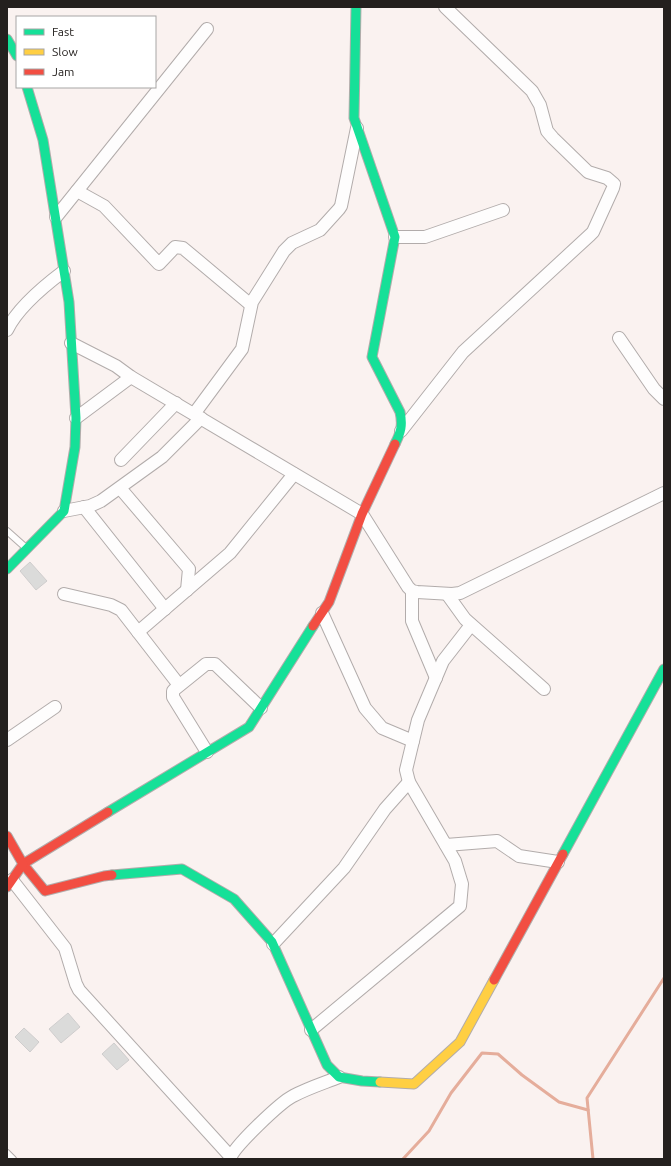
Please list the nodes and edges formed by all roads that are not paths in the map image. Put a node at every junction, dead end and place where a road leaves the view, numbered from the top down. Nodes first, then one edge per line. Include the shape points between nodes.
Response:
1 (356, 7) edge
2 (445, 7) edge
3 (207, 29) dead end
4 (7, 38) edge
5 (16, 54) edge
6 (27, 88) edge
7 (357, 127) junction
8 (77, 191) junction
9 (503, 210) dead end
10 (56, 217) junction
11 (395, 237) junction
12 (64, 272) junction
13 (251, 306) junction
14 (7, 330) edge
15 (619, 338) dead end
16 (71, 344) junction
17 (131, 377) junction
18 (664, 399) edge
19 (176, 403) junction
20 (198, 416) junction
21 (76, 418) junction
22 (401, 431) junction
23 (121, 460) dead end
24 (294, 474) junction
25 (120, 488) junction
26 (664, 493) edge
27 (84, 507) junction
28 (64, 511) junction
29 (362, 514) junction
30 (7, 531) edge
31 (26, 549) junction
32 (7, 569) edge
33 (187, 590) junction
34 (412, 591) junction
35 (64, 594) dead end
36 (447, 594) junction
37 (165, 608) junction
38 (322, 613) junction
39 (471, 625) junction
40 (138, 632) junction
41 (664, 669) edge
42 (436, 678) junction
43 (179, 685) junction
44 (544, 689) dead end
45 (55, 707) dead end
46 (261, 708) junction
47 (7, 740) edge
48 (413, 741) junction
49 (207, 752) junction
50 (409, 782) junction
51 (7, 836) edge
52 (446, 845) junction
53 (558, 862) junction
54 (23, 864) junction
55 (9, 883) edge
56 (272, 944) junction
57 (311, 1030) junction
58 (339, 1077) junction
59 (7, 1153) edge
60 (230, 1158) edge
61 (13, 1159) edge

1 - 7 street via 354,118
2 - 22 street via 532,92 540,105 547,131 553,138 588,172 607,178 614,184 590,235 463,352
3 - 8 street
4 - 5 street
6 - 10 street via 43,140
7 - 11 street
7 - 13 street via 341,206 320,230 288,246
8 - 10 street
8 - 13 street via 104,206 159,264 175,247 183,248
9 - 11 street via 425,237
10 - 12 street
11 - 22 street via 372,357 400,412
12 - 14 street via 44,286 13,319
12 - 16 street via 69,302
13 - 20 street via 242,349
15 - 18 street via 654,390
16 - 17 street via 116,366
16 - 21 street
17 - 19 street
17 - 21 street
19 - 20 street
19 - 23 street
20 - 24 street
20 - 25 street via 162,457
21 - 28 street via 75,447
22 - 29 street
24 - 29 street
24 - 33 street via 230,552
25 - 27 street via 101,501
25 - 33 street via 189,569
26 - 36 street via 460,593
27 - 28 street
27 - 37 street
28 - 31 street
29 - 34 street
29 - 38 street via 329,602
30 - 31 lane
31 - 32 street
33 - 37 street
34 - 36 street
34 - 42 street via 412,621
35 - 40 street via 116,607
36 - 39 street
37 - 40 street
38 - 46 street
38 - 48 street via 365,708 382,728
39 - 42 street via 446,657
39 - 44 street
40 - 43 street
41 - 53 street
42 - 48 street via 418,720
43 - 46 street via 206,664 215,664
43 - 49 street via 173,691 173,697
45 - 47 street
46 - 49 street via 249,727
48 - 50 street via 406,770
49 - 54 street
50 - 52 street
50 - 56 street via 385,809 344,868
51 - 54 street
52 - 53 street via 497,841 519,856
52 - 57 street via 456,861 462,884 460,906
53 - 58 street via 460,1042 414,1084
54 - 55 street
54 - 56 street via 45,891 104,876 182,869 234,899
55 - 60 street via 65,948 79,990
56 - 57 street
57 - 58 street via 327,1065
58 - 60 street via 288,1099 254,1130
59 - 61 lane

